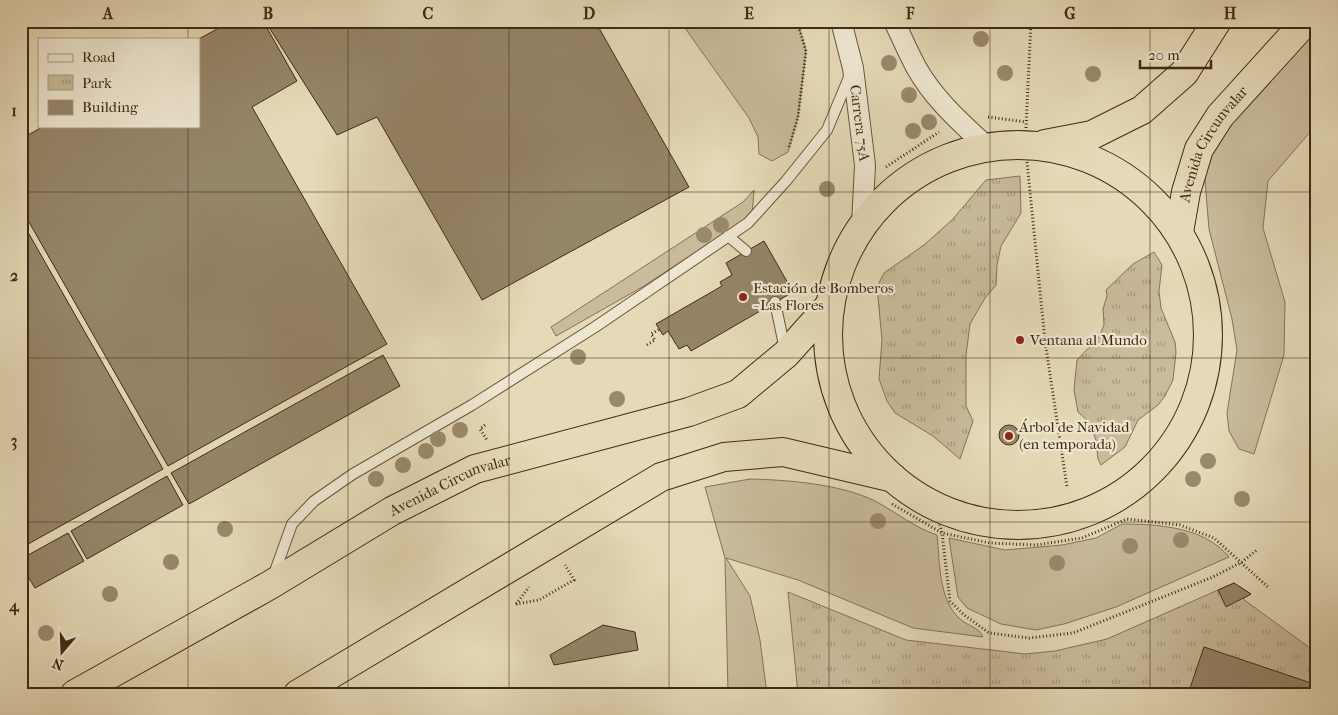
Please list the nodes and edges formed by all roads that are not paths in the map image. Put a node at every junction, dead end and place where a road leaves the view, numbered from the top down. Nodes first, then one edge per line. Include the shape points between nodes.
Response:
1 (841, 21) edge
2 (894, 21) edge
3 (1216, 21) edge
4 (1306, 21) edge
5 (852, 68) junction
6 (1029, 137) junction
7 (986, 146) junction
8 (862, 225) junction
9 (1179, 232) junction
10 (728, 236) junction
11 (746, 251) dead end
12 (775, 302) dead end
13 (829, 306) junction
14 (786, 354) junction
15 (889, 489) junction
16 (270, 585) junction
17 (75, 694) edge
18 (298, 694) edge

1 - 5 street, Carrera 75A
2 - 7 street via 916,68 933,93
3 - 6 highway via 1184,73 1142,110 1092,136
4 - 9 highway, Avenida Circunvalar via 1220,116 1199,149 1186,192
5 - 8 street, Carrera 75A via 865,165
5 - 10 lane via 826,130 748,223
6 - 7 highway
6 - 9 highway via 1092,160 1141,190
7 - 8 highway via 949,158 916,175 886,197
8 - 13 highway via 841,264
9 - 15 highway via 1200,275 1209,322 1206,370 1192,416 1166,457 1130,490 1092,511 1051,522 1008,525 966,517
10 - 11 lane
10 - 16 lane via 595,327 353,474 314,502 292,524
12 - 14 lane
13 - 14 highway, Avenida Circunvalar
13 - 15 highway via 828,352 838,398
14 - 16 highway, Avenida Circunvalar via 738,394 689,412 475,469 392,512
15 - 18 highway via 783,452 724,456 661,477
16 - 17 highway, Avenida Circunvalar

